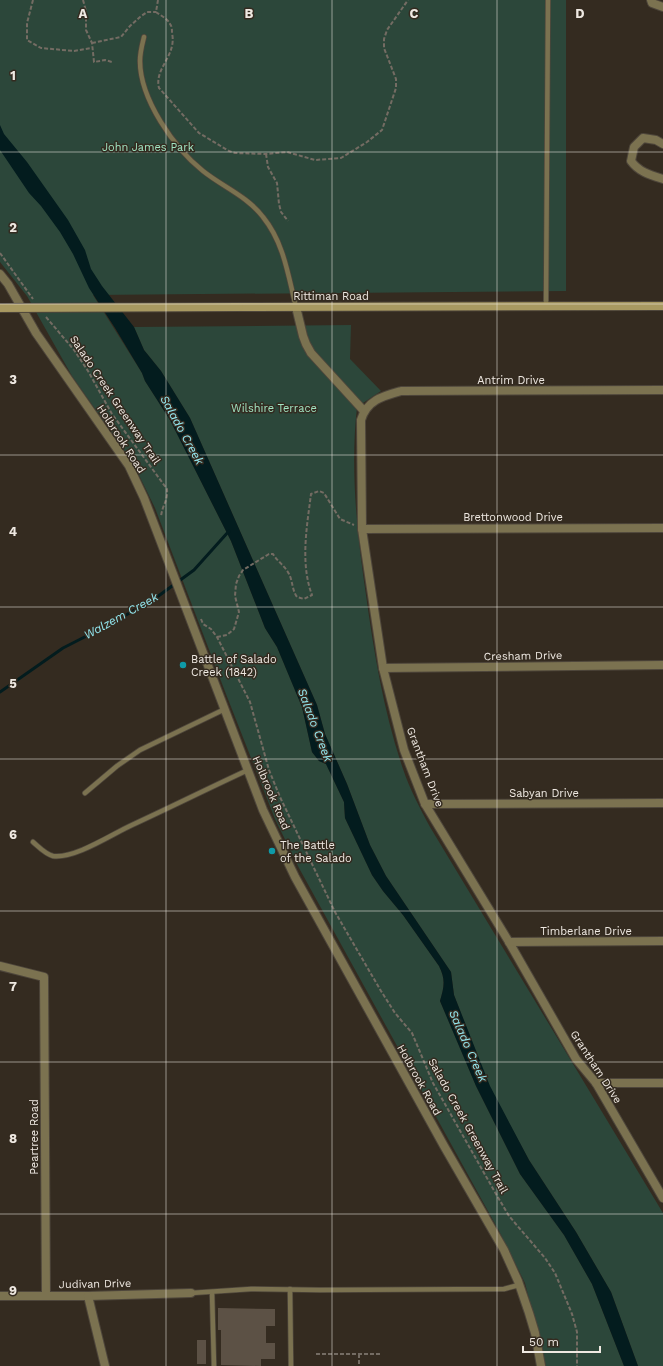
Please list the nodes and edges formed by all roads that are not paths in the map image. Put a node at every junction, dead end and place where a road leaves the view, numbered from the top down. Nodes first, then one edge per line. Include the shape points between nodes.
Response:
1 (548, 0) edge
2 (650, 0) edge
3 (663, 7) edge
4 (144, 37) dead end
5 (663, 144) edge
6 (663, 179) edge
7 (0, 274) edge
8 (546, 306) junction
9 (663, 306) edge
10 (296, 307) junction
11 (0, 308) edge
12 (663, 390) edge
13 (364, 411) junction
14 (663, 528) edge
15 (362, 529) junction
16 (663, 665) edge
17 (382, 668) junction
18 (225, 709) junction
19 (248, 770) junction
20 (85, 793) dead end
21 (663, 803) edge
22 (425, 804) junction
23 (33, 842) dead end
24 (663, 941) edge
25 (509, 942) junction
26 (0, 966) edge
27 (596, 1083) junction
28 (663, 1083) edge
29 (663, 1198) edge
30 (519, 1285) junction
31 (290, 1289) junction
32 (212, 1292) junction
33 (191, 1294) joint
34 (0, 1296) edge
35 (46, 1296) junction
36 (88, 1296) junction
37 (105, 1366) edge
38 (214, 1366) edge
39 (291, 1366) edge
40 (540, 1366) edge

1 - 8 lane
2 - 3 street
4 - 10 lane via 140,50 141,73 159,120 180,148 203,171 249,201 270,227 282,250
5 - 6 street via 643,138 634,147 631,160 642,172
7 - 18 street, Holbrook Road via 36,333 129,466 195,617
8 - 9 main road, Rittiman Road
8 - 10 main road, Rittiman Road
10 - 11 main road, Rittiman Road, bridge
10 - 13 street via 306,344 311,352
12 - 13 street, Antrim Drive via 400,391 378,399
13 - 15 street, Grantham Drive
14 - 15 street, Brettonwood Drive
15 - 17 street, Grantham Drive
16 - 17 street, Cresham Drive
17 - 22 street, Grantham Drive via 404,750
18 - 19 street, Holbrook Road
18 - 20 lane via 140,750
19 - 23 lane via 122,829 97,844 68,854 53,856 42,851
19 - 30 street, Holbrook Road via 263,810 295,877 494,1232
21 - 22 street, Sabyan Drive
22 - 25 street, Grantham Drive
24 - 25 street, Timberlane Drive
25 - 27 street, Grantham Drive via 576,1059
26 - 35 street, Peartree Road via 44,977
27 - 28 street
27 - 29 street, Grantham Drive
30 - 31 lane via 504,1289
30 - 40 street, Holbrook Road via 535,1333
31 - 32 lane
31 - 39 lane
32 - 33 lane
32 - 38 lane
33 - 36 street, Judivan Drive
34 - 35 street, Judivan Drive
35 - 36 street, Judivan Drive
36 - 37 street

